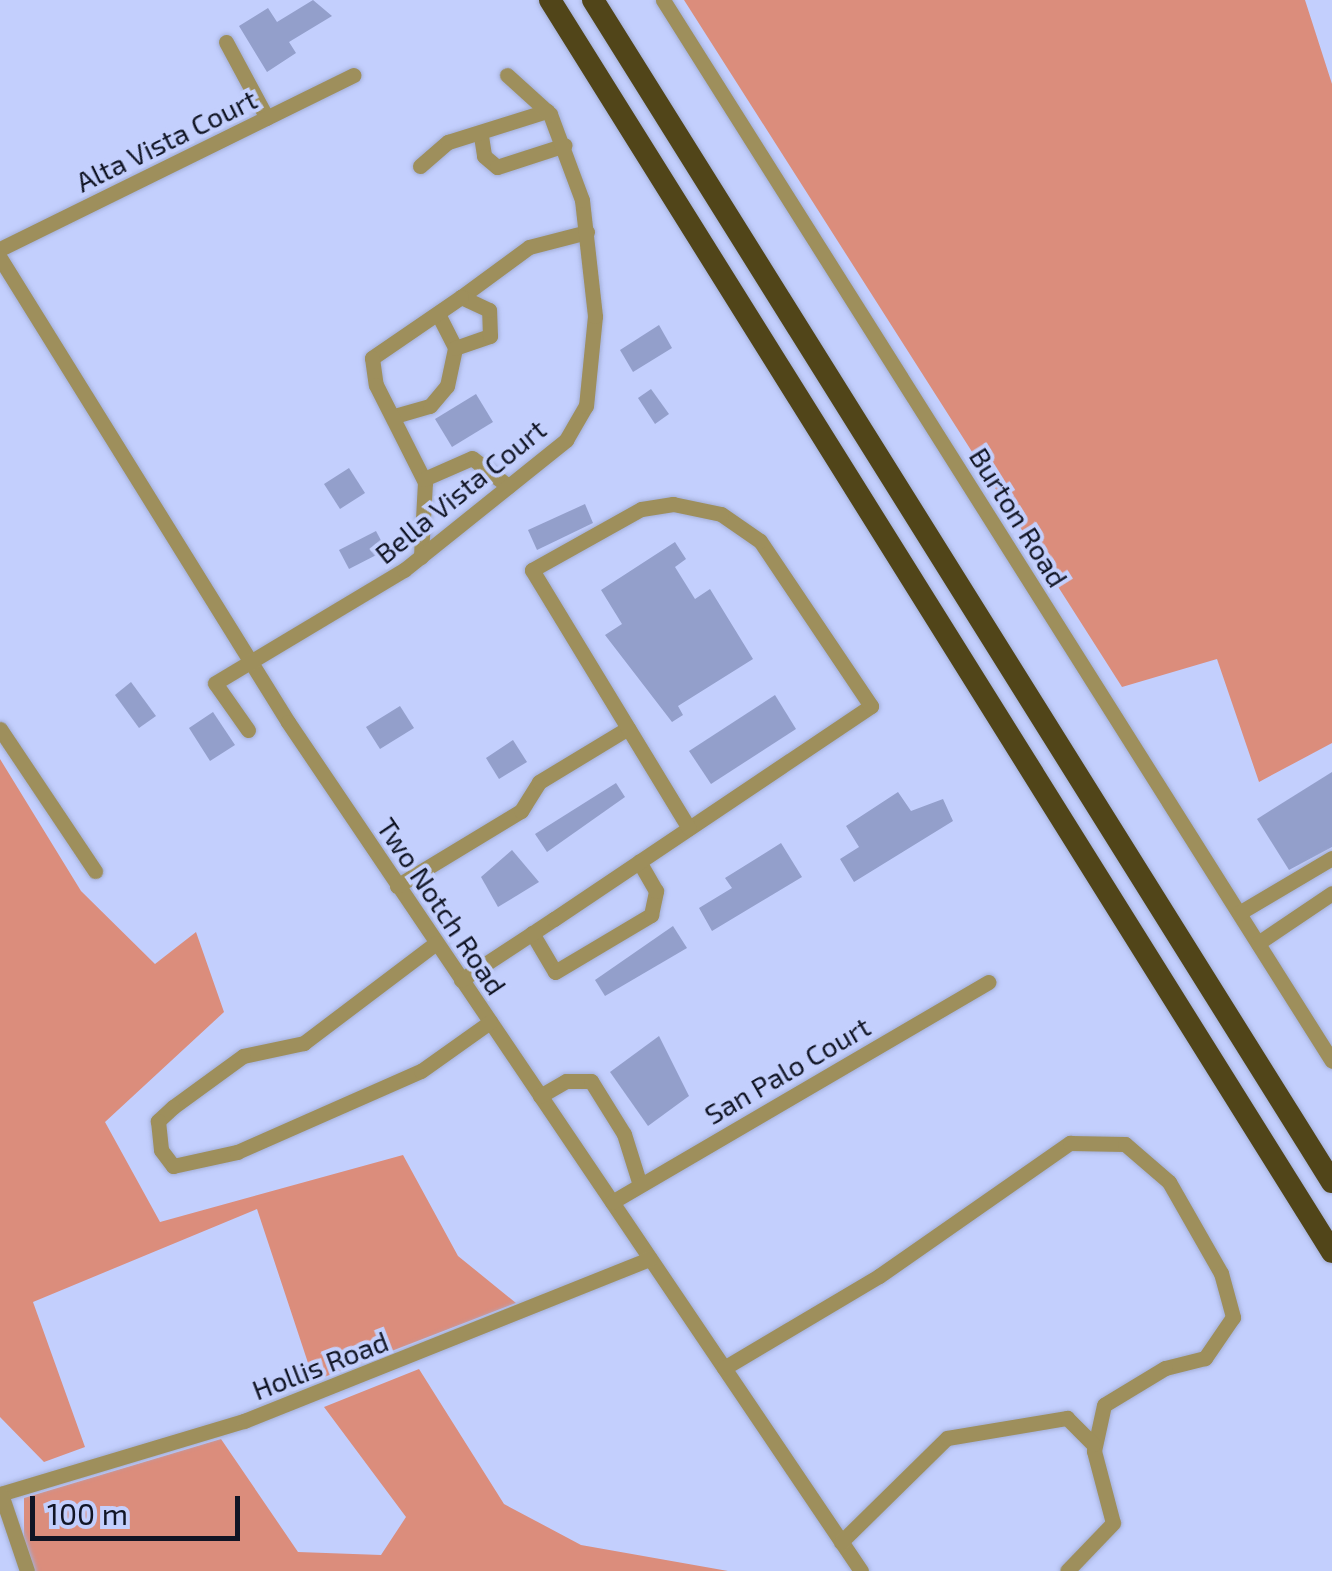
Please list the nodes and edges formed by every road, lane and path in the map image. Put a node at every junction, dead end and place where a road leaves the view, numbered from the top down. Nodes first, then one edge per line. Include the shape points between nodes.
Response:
1 (550, 0) edge
2 (593, 0) edge
3 (662, 0) edge
4 (226, 42) dead end
5 (507, 74) dead end
6 (353, 75) dead end
7 (548, 110) junction
8 (266, 118) junction
9 (481, 136) junction
10 (565, 145) junction
11 (420, 166) dead end
12 (587, 232) junction
13 (0, 250) edge
14 (0, 258) edge
15 (460, 297) junction
16 (438, 314) junction
17 (456, 348) junction
18 (398, 414) junction
19 (424, 478) junction
20 (508, 486) junction
21 (421, 557) junction
22 (248, 660) junction
23 (628, 728) junction
24 (0, 729) edge
25 (248, 730) dead end
26 (689, 828) junction
27 (1332, 858) edge
28 (639, 862) junction
29 (94, 871) dead end
30 (397, 886) junction
31 (1332, 893) edge
32 (1239, 913) junction
33 (532, 933) junction
34 (436, 943) junction
35 (1258, 943) junction
36 (461, 980) junction
37 (988, 982) dead end
38 (490, 1022) junction
39 (1332, 1062) edge
40 (540, 1096) junction
41 (1332, 1182) edge
42 (640, 1185) junction
43 (612, 1202) junction
44 (1332, 1252) edge
45 (650, 1259) junction
46 (724, 1368) junction
47 (1094, 1444) junction
48 (0, 1494) edge
49 (841, 1542) junction
50 (27, 1571) edge
51 (861, 1571) edge
52 (1067, 1571) edge

1 - 44 highway
2 - 41 highway
3 - 32 street, Burton Road
4 - 8 street
5 - 7 street, Bella Vista Court
6 - 8 street, Alta Vista Court
7 - 9 street
7 - 10 street, Bella Vista Court
8 - 13 street, Alta Vista Court
9 - 10 street via 484,156 498,167
9 - 11 street via 448,142
10 - 12 street, Bella Vista Court
12 - 15 street via 529,246
12 - 20 street, Bella Vista Court via 595,355 586,406 566,440
14 - 22 street, Two Notch Road
15 - 16 street
15 - 17 street via 490,310 493,325 490,336
16 - 17 street
16 - 18 street via 372,358 376,386
17 - 18 street via 447,386 430,406
18 - 19 street
19 - 20 street via 472,458
19 - 21 street
20 - 21 street, Bella Vista Court
21 - 22 street, Bella Vista Court
22 - 25 street, Bella Vista Court via 215,683
22 - 30 street, Two Notch Road
23 - 26 street
23 - 26 street via 532,570 641,509 721,514 760,541 871,706
23 - 30 street via 540,782 521,811
24 - 29 street
26 - 28 street
27 - 32 street
28 - 33 street
28 - 33 street via 656,891 650,915 556,972
30 - 34 street, Two Notch Road
31 - 35 street
32 - 35 street, Burton Road
33 - 36 street
34 - 36 street, Two Notch Road
34 - 38 street via 304,1043 243,1056 173,1107 158,1120 161,1150 172,1166 237,1152 421,1071
35 - 39 street, Burton Road
36 - 38 street, Two Notch Road
37 - 42 street, San Palo Court
38 - 40 street, Two Notch Road
40 - 42 street via 566,1081 591,1082 624,1134
40 - 43 street, Two Notch Road
42 - 43 street, San Palo Court
43 - 45 street, Two Notch Road
45 - 46 street, Two Notch Road
45 - 48 street, Hollis Road via 244,1420
46 - 47 street via 879,1276 1070,1143 1126,1144 1168,1182 1221,1273 1233,1317 1216,1350 1195,1365 1119,1390 1095,1421
46 - 49 street, Two Notch Road
47 - 49 street via 1067,1418 947,1438
47 - 52 street via 1113,1523
48 - 50 street
49 - 51 street, Two Notch Road

